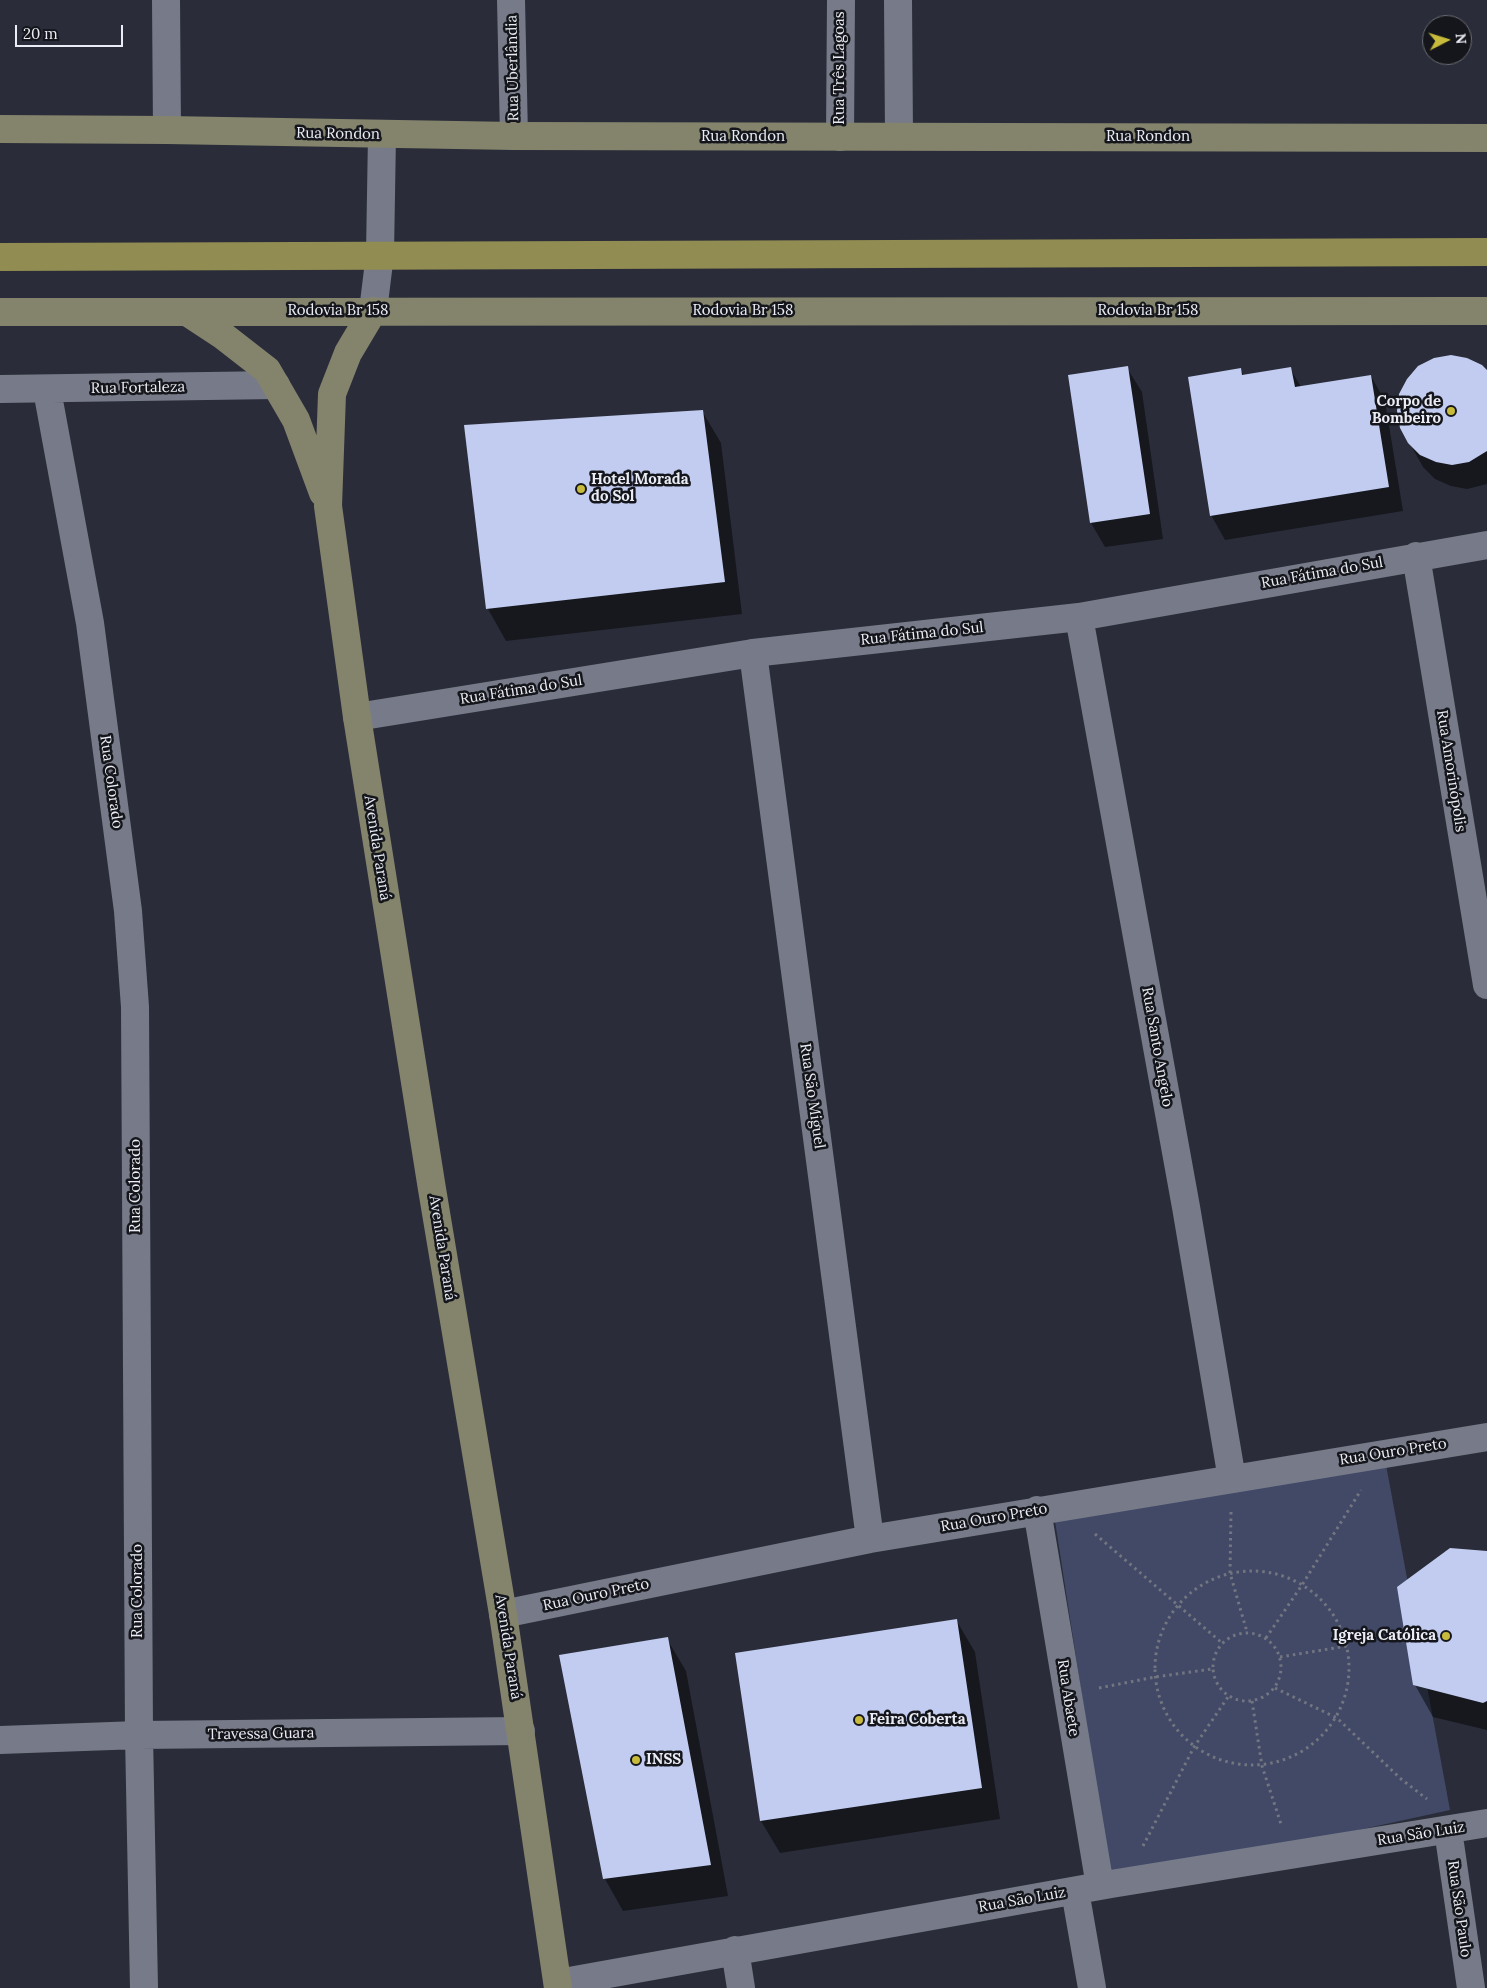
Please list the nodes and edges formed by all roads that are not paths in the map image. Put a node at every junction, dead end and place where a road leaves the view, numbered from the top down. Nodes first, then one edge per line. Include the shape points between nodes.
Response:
1 (166, 0) edge
2 (511, 0) edge
3 (841, 0) edge
4 (898, 0) edge
5 (0, 129) edge
6 (167, 130) junction
7 (382, 135) junction
8 (514, 136) junction
9 (899, 136) junction
10 (840, 137) junction
11 (1487, 138) edge
12 (1487, 252) edge
13 (380, 254) junction
14 (0, 257) edge
15 (373, 311) junction
16 (1487, 311) edge
17 (187, 312) junction
18 (2, 313) edge
19 (276, 386) junction
20 (0, 389) edge
21 (47, 390) junction
22 (328, 506) junction
23 (1487, 545) edge
24 (1416, 556) junction
25 (1079, 617) junction
26 (753, 653) junction
27 (357, 717) junction
28 (1487, 985) edge
29 (1487, 1437) edge
30 (1232, 1479) junction
31 (1050, 1508) junction
32 (870, 1539) junction
33 (503, 1614) junction
34 (522, 1731) junction
35 (139, 1735) junction
36 (0, 1740) edge
37 (1467, 1827) edge
38 (1100, 1886) junction
39 (735, 1950) junction
40 (558, 1986) edge
41 (144, 1988) edge
42 (741, 1988) edge
43 (1092, 1988) edge
44 (1471, 1988) edge

1 - 6 street
2 - 8 street, Rua Uberlândia
3 - 10 street, Rua Três Lagoas
4 - 9 street
5 - 6 street, Rua Rondon
6 - 7 street, Rua Rondon
7 - 8 street, Rua Rondon
7 - 13 street
8 - 10 street, Rua Rondon
9 - 10 street, Rua Rondon
9 - 11 street, Rua Rondon
12 - 13 main road
13 - 14 main road
13 - 15 street
15 - 16 street, Rodovia Br 158
15 - 17 street, Rodovia Br 158
15 - 22 street, Avenida Paraná via 348,353 332,394
17 - 18 street, Rodovia Br 158
17 - 19 street, Avenida Paraná via 267,370
19 - 21 street, Rua Fortaleza
19 - 22 street, Avenida Paraná via 296,420
20 - 21 street, Rua Fortaleza
21 - 35 street, Rua Colorado via 90,623 128,911 133,978
22 - 27 street, Avenida Paraná
23 - 24 street, Rua Fátima do Sul
24 - 25 street, Rua Fátima do Sul
24 - 28 street, Rua Amorinópolis
25 - 26 street, Rua Fátima do Sul
25 - 30 street, Rua Santo Angelo
26 - 27 street, Rua Fátima do Sul
26 - 32 street, Rua São Miguel
27 - 33 street, Avenida Paraná
29 - 30 street, Rua Ouro Preto
30 - 31 street, Rua Ouro Preto
31 - 32 street, Rua Ouro Preto
31 - 38 street, Rua Abaete via 1068,1694
32 - 33 street, Rua Ouro Preto
33 - 34 street, Avenida Paraná
34 - 35 street, Travessa Guara
34 - 40 street, Avenida Paraná
35 - 36 street, Travessa Guara
35 - 41 street, Rua Colorado
37 - 38 street, Rua São Luiz
37 - 44 street, Rua São Paulo
38 - 39 street, Rua São Luiz
38 - 43 street, Rua Abaete
39 - 40 street, Rua São Luiz
39 - 42 street

